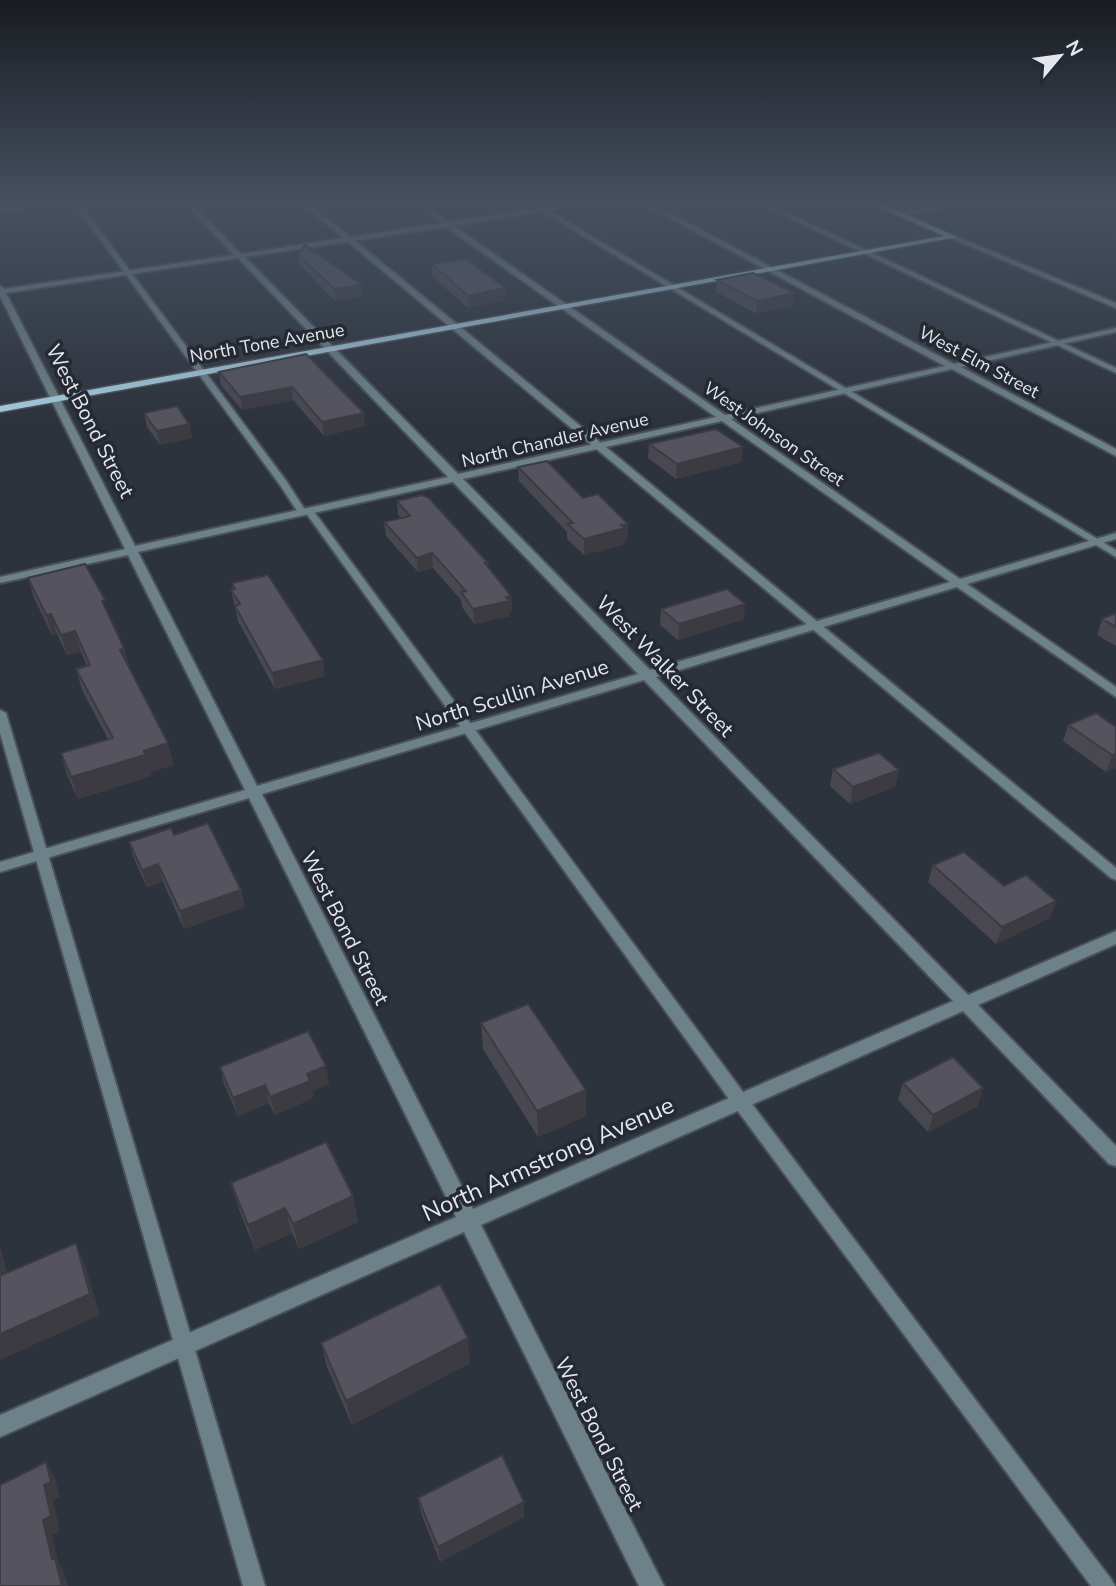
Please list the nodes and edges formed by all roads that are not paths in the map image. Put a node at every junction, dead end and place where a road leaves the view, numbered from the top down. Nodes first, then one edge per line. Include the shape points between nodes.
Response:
1 (113, 275) edge
2 (128, 275) edge
3 (257, 275) edge
4 (393, 275) edge
5 (518, 275) edge
6 (649, 275) edge
7 (744, 275) edge
8 (781, 275) edge
9 (913, 275) edge
10 (1043, 275) edge
11 (671, 288) junction
12 (1, 291) edge
13 (1116, 306) edge
14 (563, 307) junction
15 (456, 326) junction
16 (1116, 330) edge
17 (1057, 343) junction
18 (329, 349) junction
19 (953, 366) junction
20 (1116, 371) edge
21 (199, 373) junction
22 (842, 391) junction
23 (56, 399) junction
24 (0, 409) edge
25 (723, 418) junction
26 (597, 446) junction
27 (1116, 453) edge
28 (456, 478) junction
29 (306, 512) junction
30 (1116, 536) edge
31 (1096, 542) junction
32 (132, 551) junction
33 (1116, 554) edge
34 (0, 580) edge
35 (960, 582) junction
36 (813, 625) junction
37 (647, 675) junction
38 (1116, 693) edge
39 (0, 713) edge
40 (466, 729) junction
41 (253, 792) junction
42 (41, 855) junction
43 (0, 867) edge
44 (1116, 875) edge
45 (1116, 937) edge
46 (964, 1003) junction
47 (740, 1101) junction
48 (1116, 1158) edge
49 (468, 1221) junction
50 (184, 1345) junction
51 (0, 1426) edge
52 (254, 1586) edge
53 (652, 1586) edge
54 (1104, 1586) edge

1 - 12 street
2 - 21 lane
3 - 18 street, West Walker Street
4 - 15 lane
5 - 14 street, West Johnson Street
6 - 11 lane
7 - 11 main road, North Tone Avenue
8 - 19 street, West Elm Street
9 - 17 lane
10 - 13 street
11 - 14 main road, North Tone Avenue
11 - 22 lane
12 - 23 street, West Bond Street
14 - 15 main road, North Tone Avenue
14 - 25 street, West Johnson Street
15 - 18 main road, North Tone Avenue
15 - 26 lane
16 - 17 street, North Chandler Avenue
17 - 19 street, North Chandler Avenue
17 - 20 lane
18 - 21 main road, North Tone Avenue
18 - 28 street, West Walker Street
19 - 22 street, North Chandler Avenue
19 - 27 street, West Elm Street
21 - 23 main road, North Tone Avenue
21 - 29 lane
22 - 25 street, North Chandler Avenue
22 - 31 lane
23 - 24 main road, North Tone Avenue
23 - 32 street, West Bond Street
25 - 26 street, North Chandler Avenue
25 - 35 street, West Johnson Street
26 - 28 street, North Chandler Avenue
26 - 36 lane
28 - 29 street, North Chandler Avenue
28 - 37 street, West Walker Street
29 - 32 street, North Chandler Avenue
29 - 40 lane
30 - 31 street, North Scullin Avenue
31 - 33 lane
31 - 35 street, North Scullin Avenue
32 - 34 street, North Chandler Avenue
32 - 41 street, West Bond Street
35 - 36 street, North Scullin Avenue
35 - 38 street, West Johnson Street
36 - 37 street, North Scullin Avenue
36 - 44 lane
37 - 40 street, North Scullin Avenue
37 - 46 street, West Walker Street
39 - 42 lane
40 - 41 street, North Scullin Avenue
40 - 47 lane
41 - 42 street, North Scullin Avenue
41 - 49 street, West Bond Street
42 - 43 street, North Scullin Avenue
42 - 50 lane
45 - 46 street, North Armstrong Avenue
46 - 47 street, North Armstrong Avenue
46 - 48 street, West Walker Street
47 - 49 street, North Armstrong Avenue
47 - 54 lane
49 - 50 street, North Armstrong Avenue
49 - 53 street, West Bond Street
50 - 51 street, North Armstrong Avenue
50 - 52 lane

